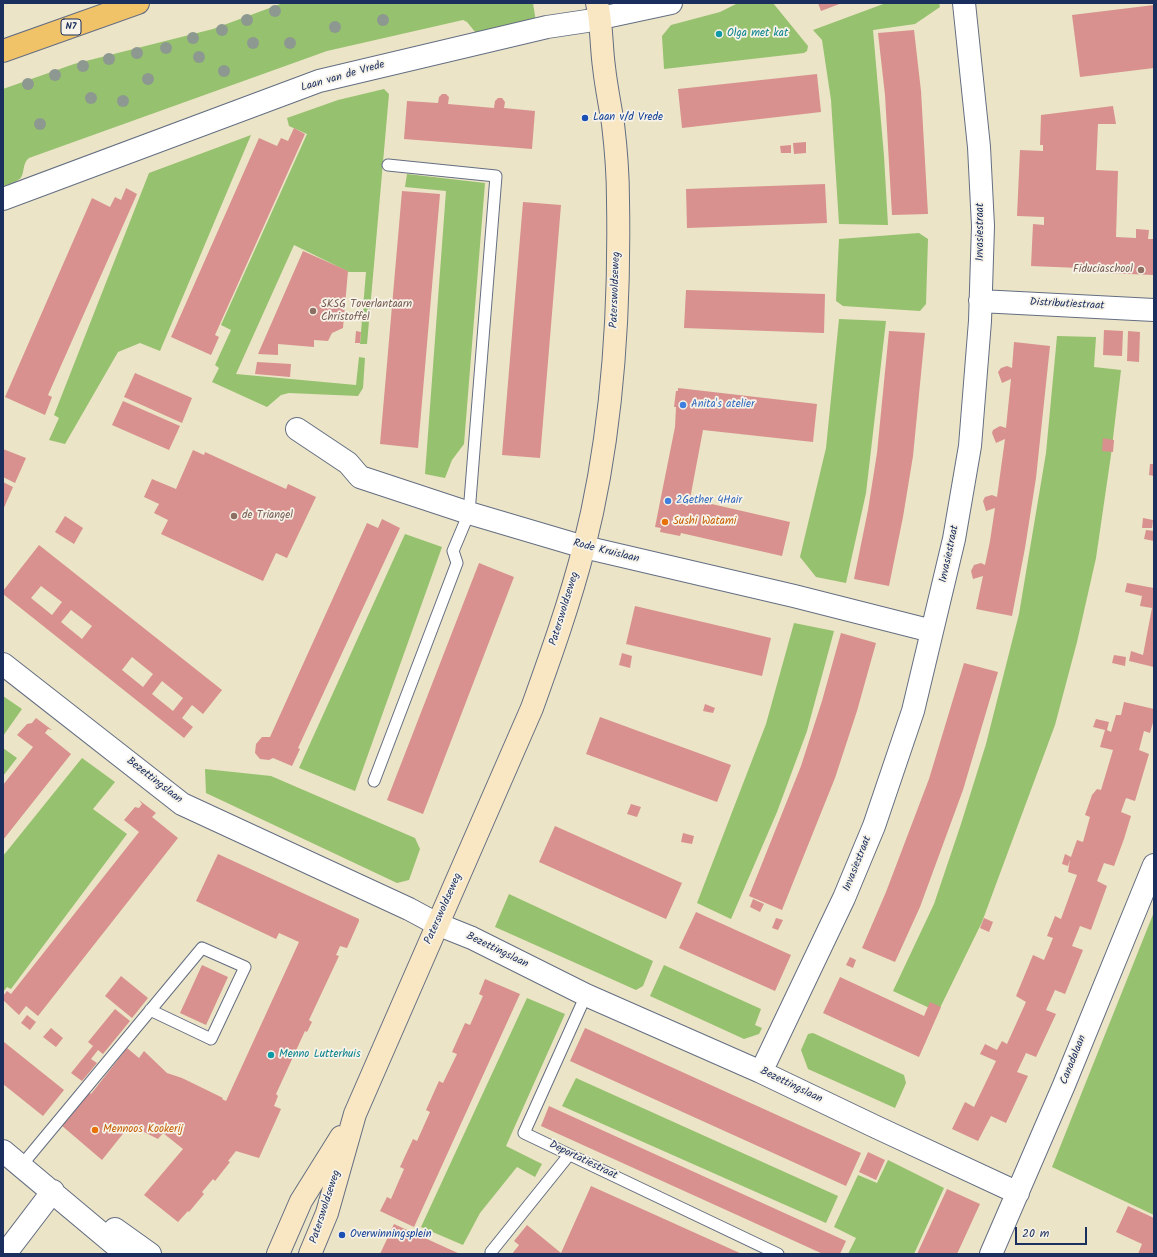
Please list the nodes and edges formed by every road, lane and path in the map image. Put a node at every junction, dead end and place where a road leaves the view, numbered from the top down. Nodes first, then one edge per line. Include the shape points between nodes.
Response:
1 (138, 3) edge
2 (671, 3) edge
3 (964, 3) edge
4 (591, 11) edge
5 (3, 51) edge
6 (388, 165) dead end
7 (3, 199) edge
8 (980, 301) junction
9 (1154, 310) edge
10 (297, 429) dead end
11 (469, 513) junction
12 (584, 547) junction
13 (932, 632) junction
14 (3, 664) edge
15 (374, 781) dead end
16 (1154, 865) edge
17 (437, 924) junction
18 (586, 995) junction
19 (150, 1010) junction
20 (761, 1072) junction
21 (355, 1114) junction
22 (3, 1151) edge
23 (569, 1154) junction
24 (21, 1166) junction
25 (53, 1191) junction
26 (1018, 1193) junction
27 (491, 1252) dead end
28 (5, 1254) edge
29 (126, 1254) edge
30 (150, 1254) edge
31 (278, 1254) edge
32 (310, 1254) edge
33 (778, 1254) edge
34 (991, 1254) edge

1 - 5 highway, N7
2 - 4 street, Laan van de Vrede
3 - 8 street, Invasiestraat via 979,147 983,226
4 - 7 street, Laan van de Vrede via 547,27 319,81
4 - 12 main road, Paterswoldseweg via 604,67 613,125 618,192 617,280 606,430
6 - 11 lane via 496,176
8 - 9 street, Distributiestraat
8 - 13 street, Invasiestraat via 970,446 954,539
10 - 11 street, Rode Kruislaan via 348,463 360,477
11 - 12 street, Rode Kruislaan
11 - 15 lane via 453,551 457,563
12 - 13 street, Rode Kruislaan via 794,596
12 - 17 main road, Paterswoldseweg via 532,708
13 - 20 street, Invasiestraat via 913,711 874,826 844,898
14 - 17 street, Bezettingslaan via 182,804 410,908
16 - 26 street, Canadalaan
17 - 18 street, Bezettingslaan via 472,938
17 - 21 main road, Paterswoldseweg
18 - 20 street, Bezettingslaan
18 - 23 lane, Deportatiestraat via 524,1133
19 - 19 lane via 202,948 245,967 211,1039
19 - 24 lane
20 - 26 street, Bezettingslaan
21 - 31 main road, Paterswoldseweg via 301,1201
21 - 32 main road, Paterswoldseweg via 326,1213
22 - 24 street
23 - 27 lane
23 - 33 lane, Deportatiestraat
24 - 25 street
25 - 28 street
25 - 29 street
25 - 30 street via 99,1218
26 - 34 street, Canadalaan

